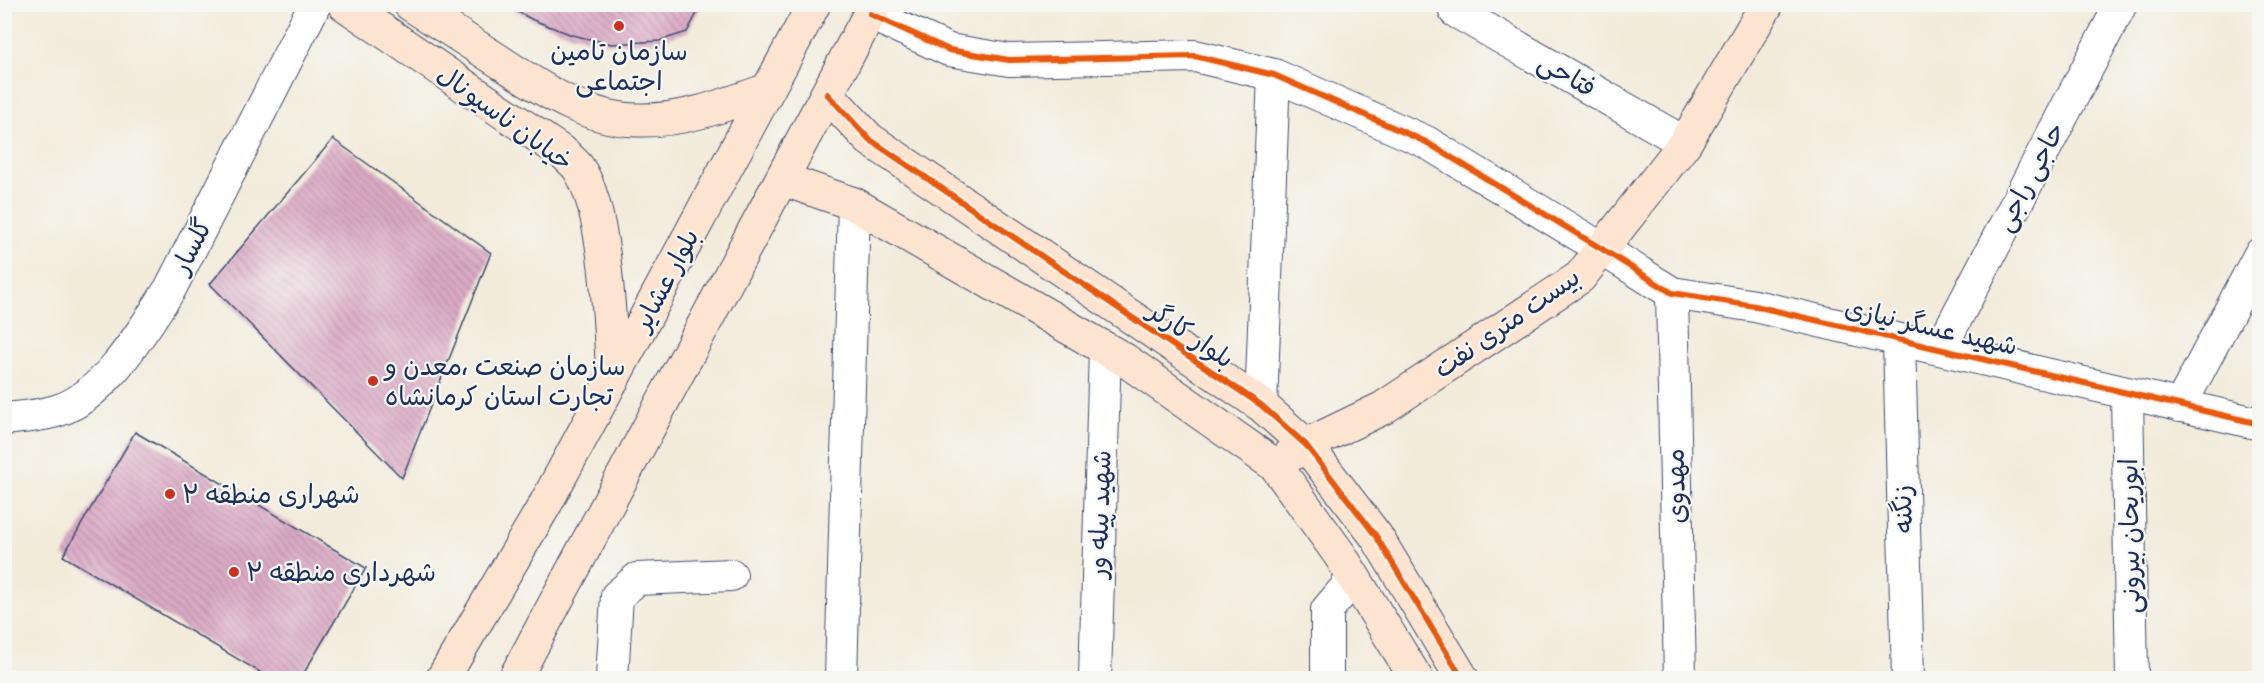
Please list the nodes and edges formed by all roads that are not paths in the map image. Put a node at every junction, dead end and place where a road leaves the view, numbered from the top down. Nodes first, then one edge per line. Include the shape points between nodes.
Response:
1 (315, 4) edge
2 (344, 4) edge
3 (410, 4) edge
4 (814, 4) edge
5 (1458, 4) edge
6 (1767, 4) edge
7 (2121, 4) edge
8 (873, 9) edge
9 (1274, 75) junction
10 (767, 90) junction
11 (827, 94) junction
12 (1685, 143) junction
13 (782, 179) junction
14 (854, 204) junction
15 (1602, 249) junction
16 (2259, 254) edge
17 (1672, 293) junction
18 (1899, 340) junction
19 (1104, 349) junction
20 (1940, 349) junction
21 (613, 381) junction
22 (2127, 394) junction
23 (1261, 405) junction
24 (2180, 406) junction
25 (4, 418) edge
26 (2259, 424) edge
27 (1306, 445) junction
28 (1276, 466) junction
29 (731, 575) dead end
30 (1354, 578) junction
31 (443, 678) edge
32 (515, 678) edge
33 (612, 678) edge
34 (841, 678) edge
35 (1095, 678) edge
36 (1327, 678) edge
37 (1416, 678) edge
38 (1462, 678) edge
39 (1680, 678) edge
40 (1908, 678) edge
41 (2132, 678) edge

1 - 25 street, گلسار via 170,289 142,332 92,392 61,410
2 - 21 street, خیابان ناسیونال via 566,155 579,169 598,224
3 - 10 street, خیابان ناسیونال via 555,97 600,115 629,120 666,119 708,111
4 - 10 street, بلوار عشایر
5 - 12 street, فتاحی via 1455,11
6 - 12 street, بیست متری نفت
7 - 20 street, حاجی راجی
8 - 9 street, شهید عسگر نیازی via 949,50 1009,60 1195,56
8 - 11 street
9 - 15 street, شهید عسگر نیازی via 1426,142
9 - 23 street
10 - 21 street, بلوار عشایر
11 - 13 street
11 - 23 street, بلوار کارگر via 869,139
12 - 15 street, بیست متری نفت
13 - 14 street
13 - 32 street
14 - 19 street
14 - 34 street
15 - 17 street, شهید عسگر نیازی
15 - 27 street, بیست متری نفت via 1580,277 1383,408
16 - 24 street
17 - 18 street, شهید عسگر نیازی via 1755,306
17 - 39 street, مهدوی
18 - 20 street, شهید عسگر نیازی
18 - 40 street, زنگنه
19 - 28 street
19 - 35 street, شهید پیله ور
20 - 22 street, شهید عسگر نیازی
21 - 31 street, بلوار عشایر
22 - 24 street, شهید عسگر نیازی
22 - 41 street, ابوریحان بیرونی
23 - 27 street, بلوار کارگر
24 - 26 street, شهید عسگر نیازی
27 - 28 street, بیست متری نفت
27 - 38 street, بلوار کارگر via 1376,536
28 - 30 street
29 - 33 street via 637,579 617,596
30 - 36 street via 1327,610
30 - 37 street

